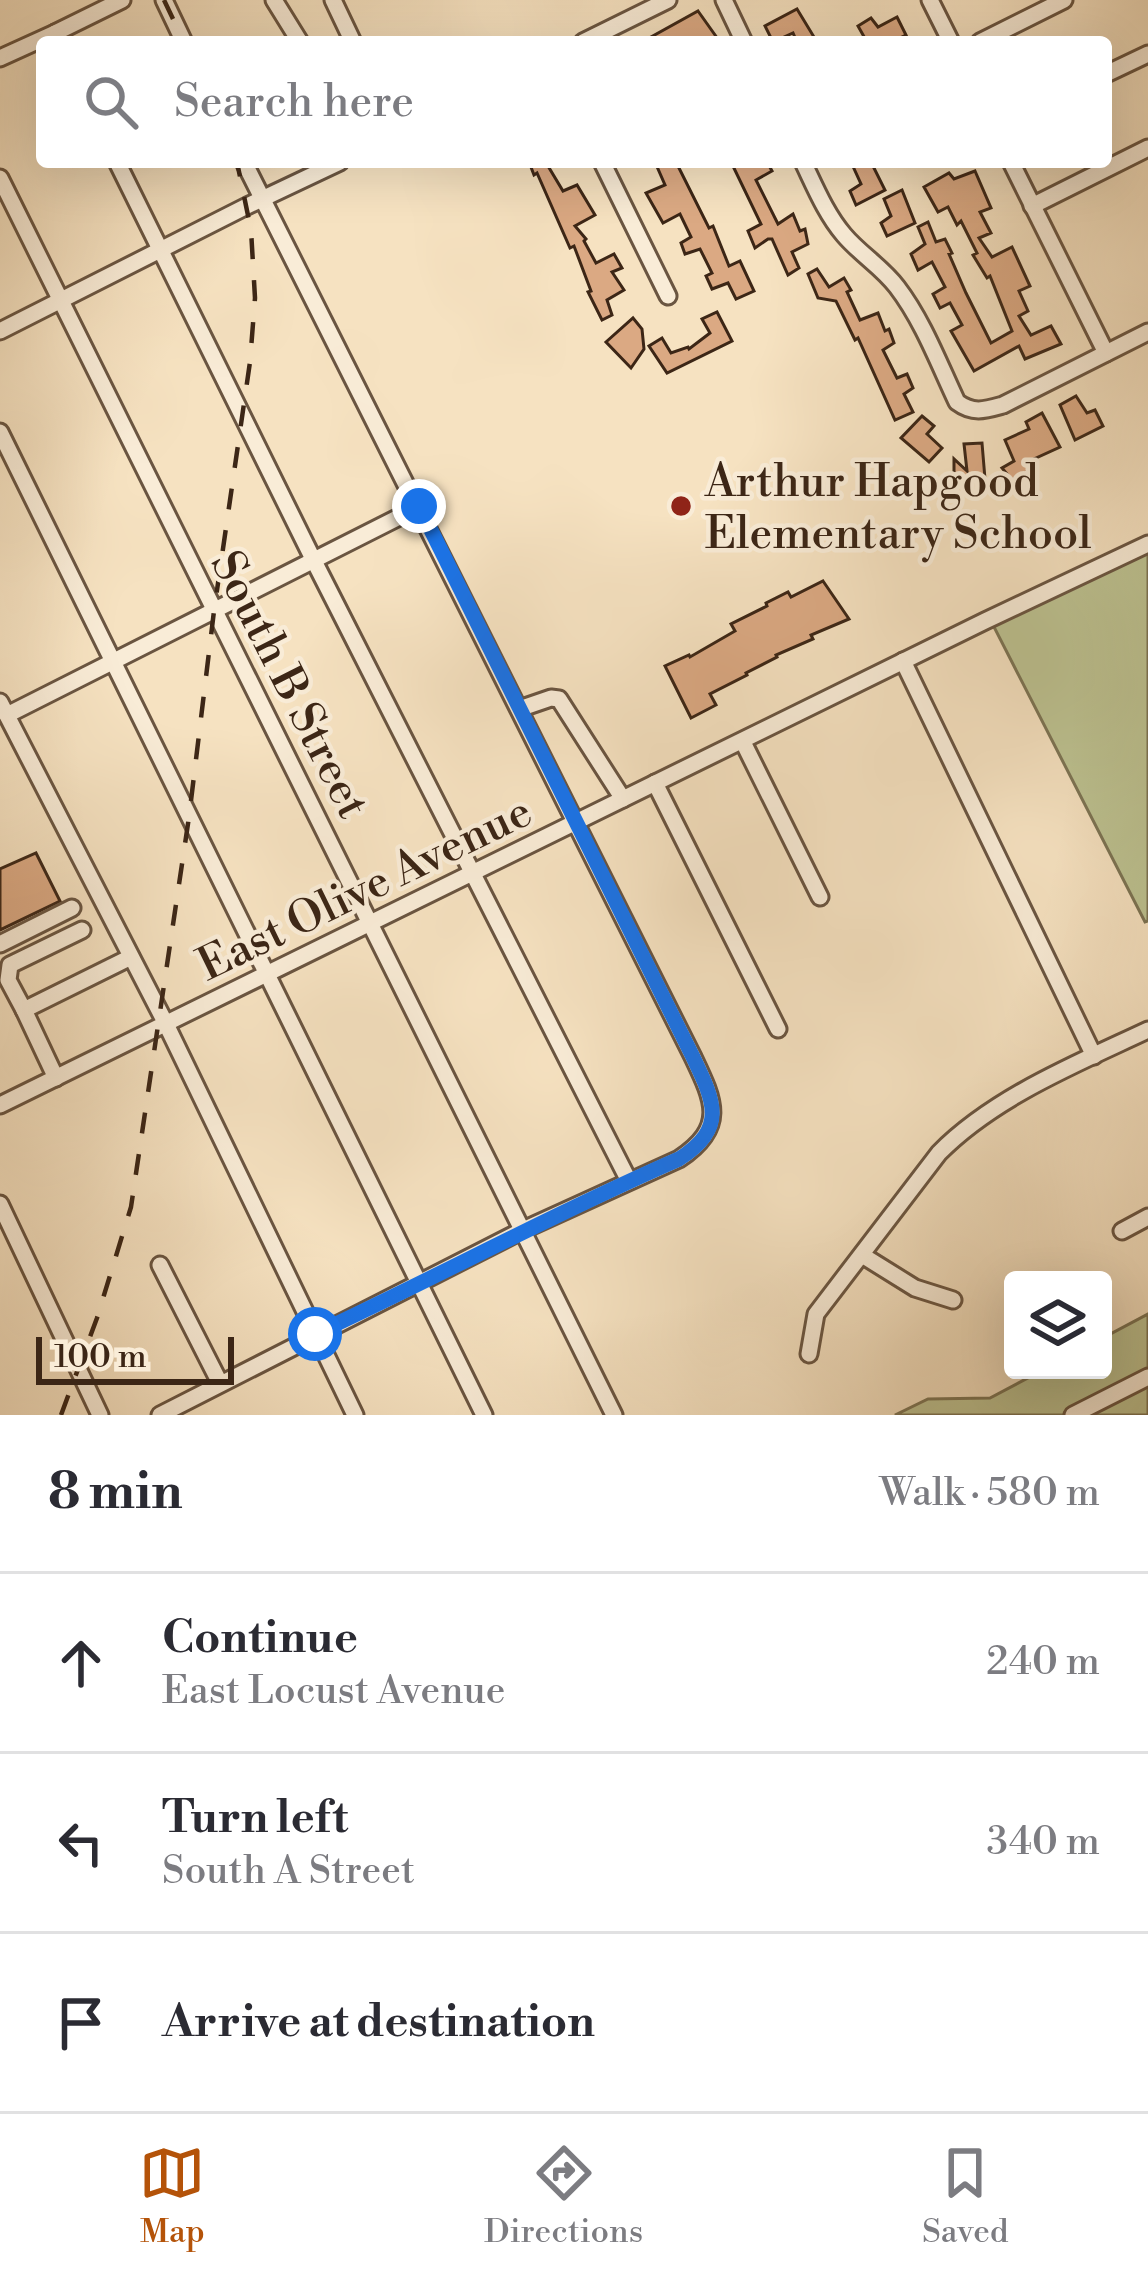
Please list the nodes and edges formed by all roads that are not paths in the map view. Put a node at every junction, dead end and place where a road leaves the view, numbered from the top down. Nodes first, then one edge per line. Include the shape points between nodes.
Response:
1 (122, 0) edge
2 (164, 0) edge
3 (274, 0) edge
4 (333, 0) edge
5 (668, 0) edge
6 (724, 0) edge
7 (930, 0) edge
8 (1064, 0) edge
9 (60, 36) edge
10 (181, 36) edge
11 (296, 36) edge
12 (350, 36) edge
13 (595, 36) edge
14 (741, 36) edge
15 (948, 36) edge
16 (992, 36) edge
17 (36, 45) edge
18 (1148, 54) edge
19 (0, 58) edge
20 (1112, 71) edge
21 (1148, 148) edge
22 (1112, 166) edge
23 (121, 168) edge
24 (247, 168) edge
25 (327, 168) edge
26 (605, 168) edge
27 (806, 168) edge
28 (1014, 168) edge
29 (1108, 168) edge
30 (0, 178) edge
31 (262, 198) junction
32 (1032, 206) junction
33 (160, 250) junction
34 (668, 296) dead end
35 (62, 300) junction
36 (0, 331) edge
37 (1148, 332) edge
38 (1106, 352) junction
39 (0, 432) edge
40 (419, 506) junction
41 (1148, 544) edge
42 (314, 561) junction
43 (214, 611) junction
44 (112, 662) junction
45 (903, 662) junction
46 (3, 708) edge
47 (519, 710) junction
48 (742, 742) junction
49 (656, 784) junction
50 (623, 799) junction
51 (575, 822) junction
52 (474, 873) junction
53 (820, 897) dead end
54 (72, 908) dead end
55 (371, 925) junction
56 (82, 929) dead end
57 (0, 944) edge
58 (131, 957) junction
59 (5, 960) edge
60 (268, 974) junction
61 (24, 1010) junction
62 (166, 1024) junction
63 (778, 1029) dead end
64 (1148, 1030) edge
65 (1094, 1056) junction
66 (56, 1078) junction
67 (0, 1105) edge
68 (628, 1181) junction
69 (0, 1204) edge
70 (1148, 1217) edge
71 (523, 1230) junction
72 (1122, 1231) dead end
73 (862, 1255) junction
74 (160, 1265) dead end
75 (419, 1285) junction
76 (953, 1300) dead end
77 (315, 1334) junction
78 (809, 1354) dead end
79 (1148, 1377) edge
80 (220, 1383) junction
81 (1110, 1397) junction
82 (100, 1415) edge
83 (160, 1415) edge
84 (355, 1415) edge
85 (484, 1415) edge
86 (614, 1415) edge
87 (1073, 1415) edge
88 (1119, 1415) edge

1 - 9 street
2 - 10 street
3 - 11 street
4 - 12 street
5 - 13 street
6 - 14 street
7 - 15 street
8 - 16 street
17 - 19 street
18 - 20 street
21 - 22 street
23 - 33 street
24 - 31 street
25 - 31 street
26 - 34 street
27 - 38 street via 845,236 899,289 967,409 1003,405
28 - 32 street
29 - 32 street
30 - 35 street, South B Street
31 - 33 street
31 - 40 street
32 - 38 street
33 - 35 street
33 - 42 street
35 - 36 street
35 - 43 street, South B Street
37 - 38 street
39 - 44 street
40 - 42 street
40 - 47 street
41 - 45 street, East Olive Avenue
42 - 43 street
42 - 52 street
43 - 44 street
43 - 55 street, South B Street
44 - 46 street
44 - 60 street
45 - 48 street, East Olive Avenue
45 - 65 street
46 - 58 street
47 - 50 street via 559,700
47 - 51 street
48 - 49 street, East Olive Avenue
48 - 53 street
49 - 50 street, East Olive Avenue
49 - 63 street
50 - 51 street, East Olive Avenue
51 - 52 street, East Olive Avenue
51 - 68 street via 715,1107 691,1151
52 - 55 street, East Olive Avenue
52 - 68 street
54 - 57 street
55 - 60 street, East Olive Avenue
55 - 71 street, South B Street
56 - 59 street
58 - 61 street
58 - 62 street
59 - 61 street
60 - 62 street, East Olive Avenue
60 - 75 street
61 - 66 street
62 - 66 street, East Olive Avenue
62 - 77 street
64 - 65 street
65 - 73 street via 955,1137
66 - 67 street, East Olive Avenue
68 - 71 street
69 - 82 street
70 - 72 street
71 - 75 street
71 - 86 street, South B Street
73 - 76 street via 915,1288
73 - 78 street via 816,1314
74 - 80 street
75 - 77 street
75 - 85 street
77 - 80 street
77 - 84 street
79 - 81 street
80 - 83 street
81 - 87 street
81 - 88 street

